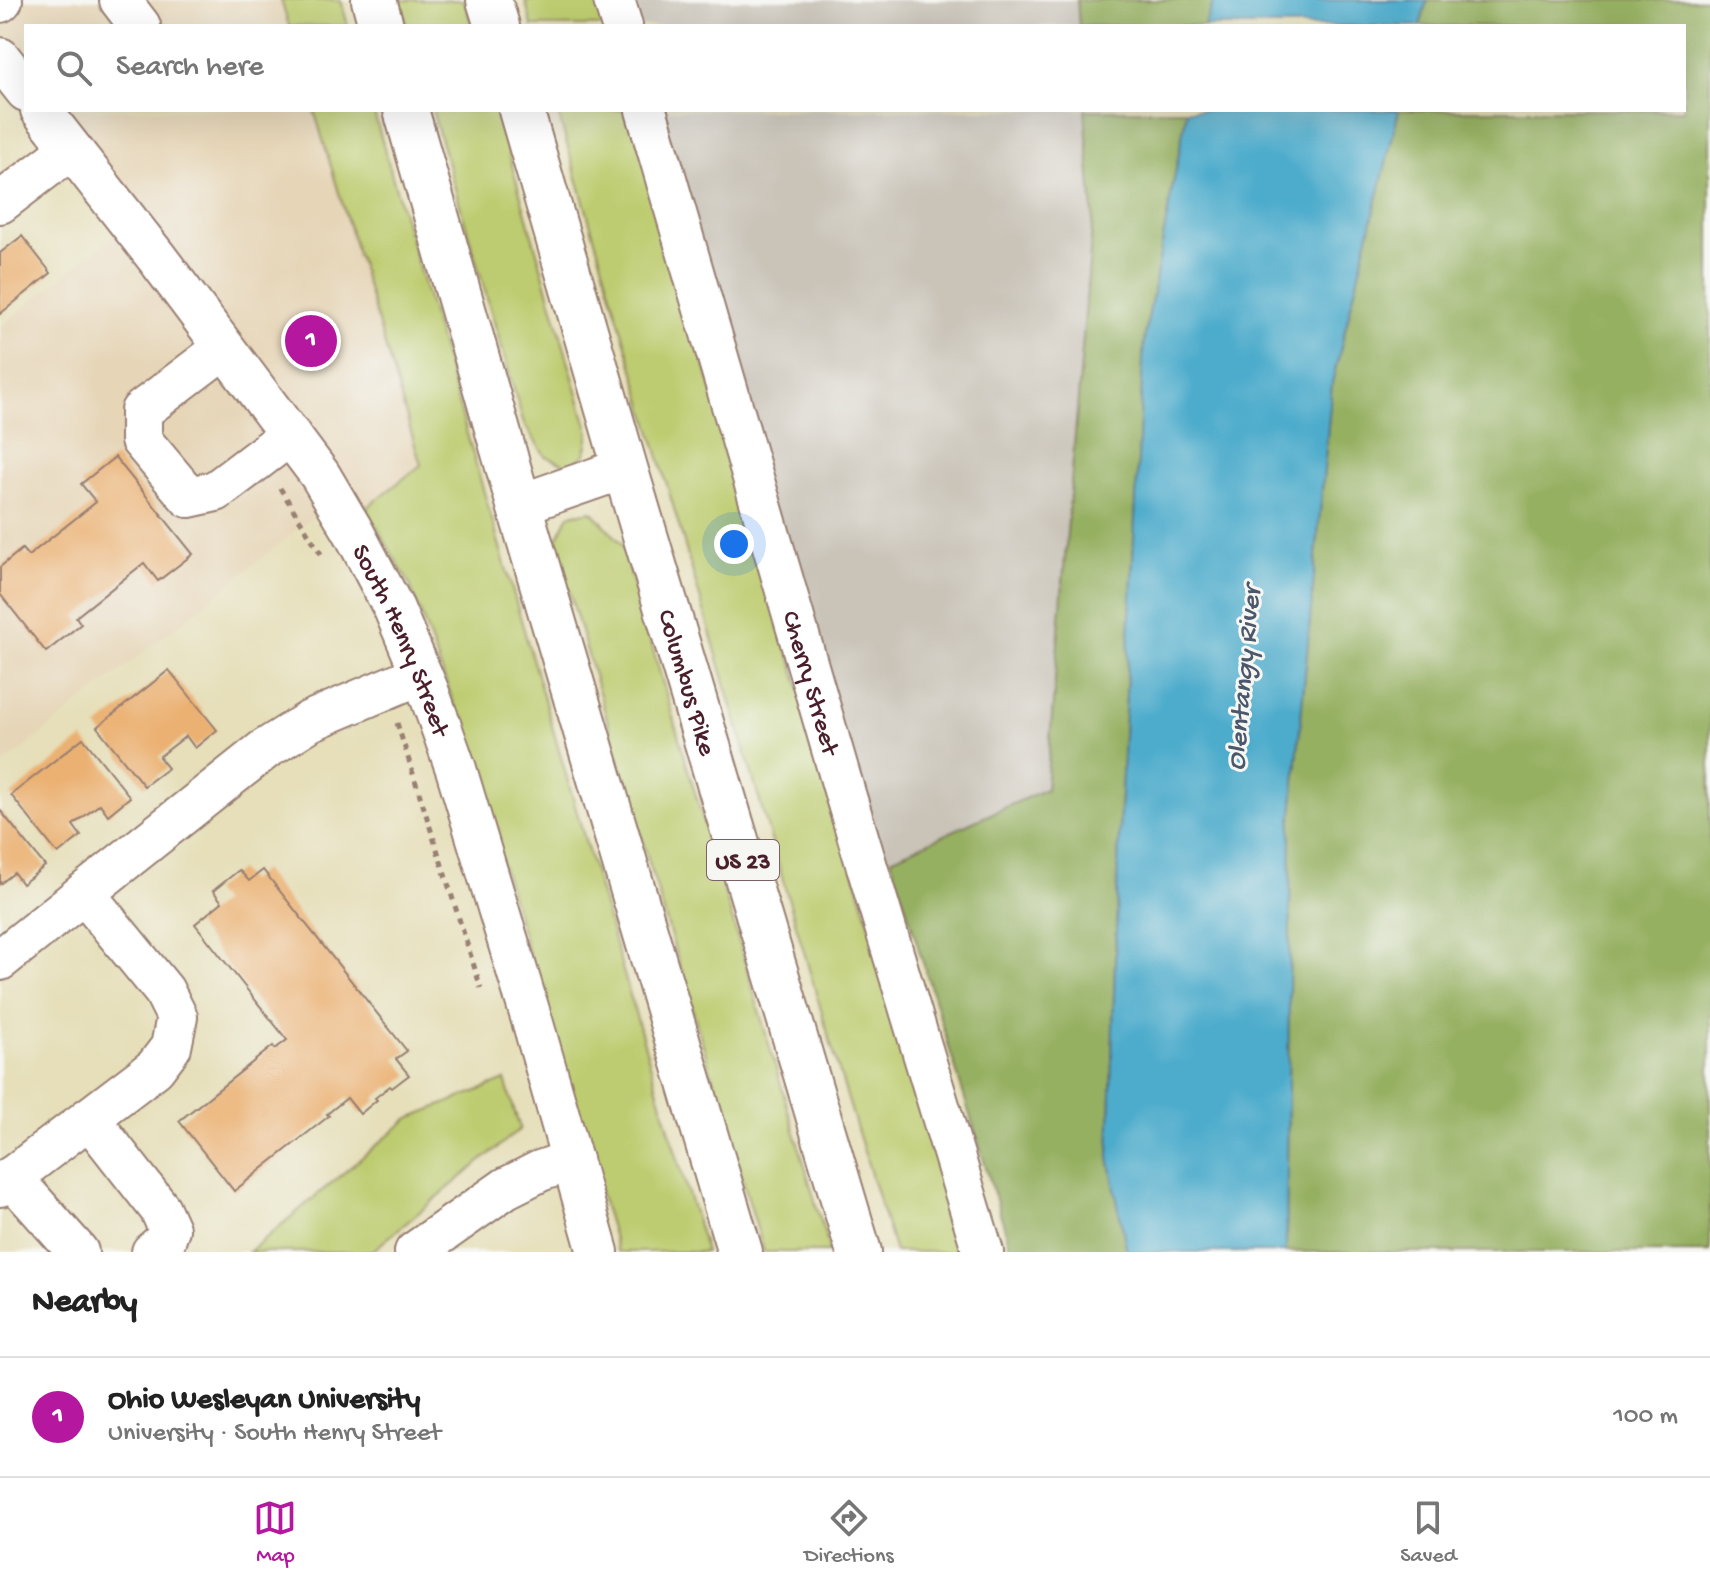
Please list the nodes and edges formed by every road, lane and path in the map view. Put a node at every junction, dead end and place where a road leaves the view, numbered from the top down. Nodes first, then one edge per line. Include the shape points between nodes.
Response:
1 (120, 0) edge
2 (374, 0) edge
3 (489, 0) edge
4 (614, 0) edge
5 (138, 24) edge
6 (380, 24) edge
7 (496, 24) edge
8 (621, 24) edge
9 (0, 58) edge
10 (24, 88) edge
11 (43, 112) edge
12 (407, 112) edge
13 (522, 112) edge
14 (647, 112) edge
15 (71, 149) junction
16 (0, 203) edge
17 (224, 348) junction
18 (275, 446) junction
19 (625, 468) junction
20 (519, 505) junction
21 (322, 556) dead end
22 (403, 682) junction
23 (84, 893) junction
24 (0, 960) edge
25 (482, 990) dead end
26 (89, 1118) junction
27 (572, 1160) junction
28 (5, 1181) edge
29 (78, 1252) edge
30 (152, 1252) edge
31 (415, 1252) edge
32 (598, 1252) edge
33 (740, 1252) edge
34 (859, 1252) edge
35 (983, 1252) edge

1 - 5 street
2 - 6 highway
3 - 7 highway
4 - 8 street
9 - 10 street
11 - 15 street, South Henry Street
12 - 20 highway
13 - 19 highway, Columbus Pike / US 23
14 - 35 street, Cherry Street
15 - 16 street
15 - 17 street, South Henry Street
17 - 18 street, South Henry Street
17 - 18 street via 141,411 141,440 189,497 216,491
18 - 21 path
18 - 22 street, South Henry Street via 320,475 353,531 394,609
19 - 20 street
19 - 34 highway, Columbus Pike / US 23
20 - 33 highway
22 - 23 street via 310,721 264,750
22 - 25 path
22 - 27 street, South Henry Street via 456,769
23 - 24 street
23 - 26 street via 164,991 177,1017 171,1047 155,1068
26 - 28 street
26 - 30 street via 160,1209 169,1229
27 - 31 street via 506,1188
27 - 32 street, South Henry Street
28 - 29 street

